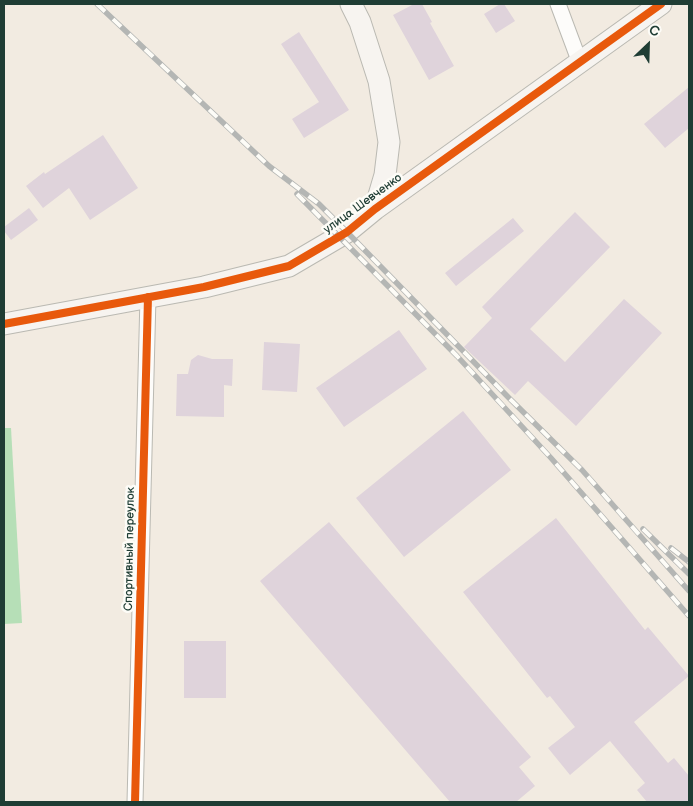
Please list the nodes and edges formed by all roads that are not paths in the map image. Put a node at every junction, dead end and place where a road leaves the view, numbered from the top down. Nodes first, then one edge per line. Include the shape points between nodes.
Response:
1 (350, 4) edge
2 (558, 4) edge
3 (661, 4) edge
4 (580, 63) junction
5 (375, 209) junction
6 (148, 297) junction
7 (4, 324) edge
8 (135, 802) edge

1 - 5 street via 360,22 379,81 389,142 385,175
2 - 4 street
3 - 4 street, улица Шевченко
4 - 5 street, улица Шевченко
5 - 6 street, улица Шевченко via 348,232 289,266
6 - 7 street, улица Шевченко
6 - 8 street, Спортивный переулок

